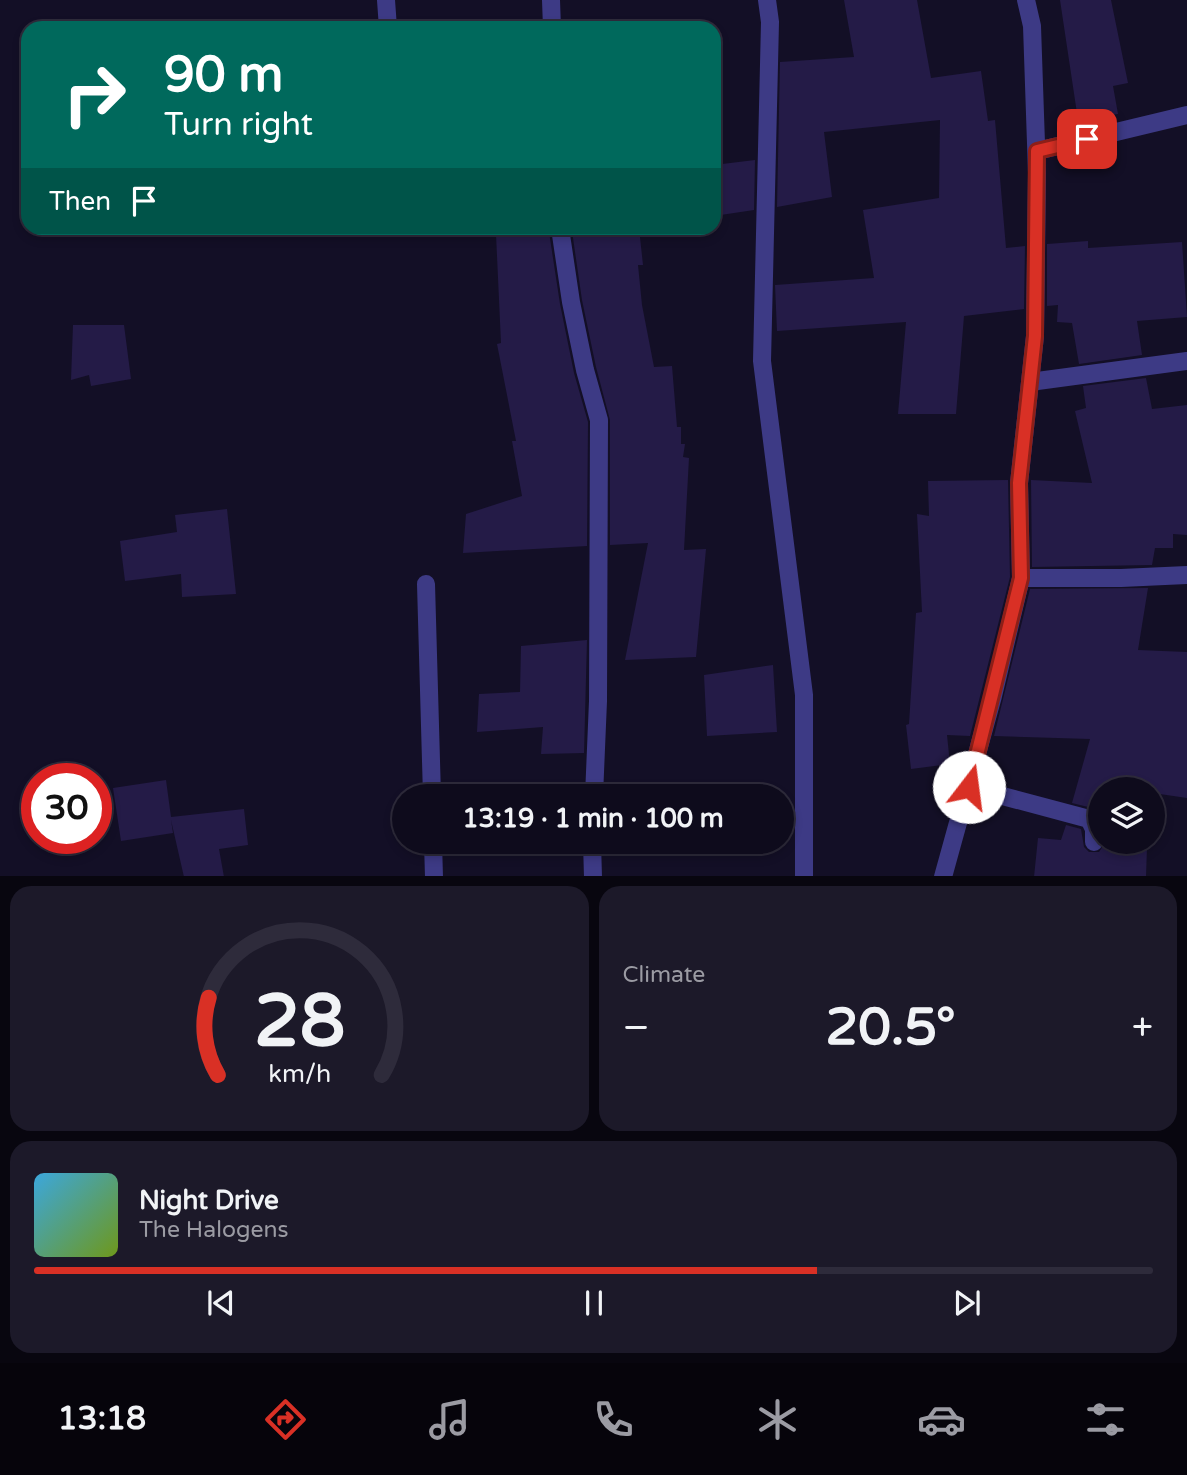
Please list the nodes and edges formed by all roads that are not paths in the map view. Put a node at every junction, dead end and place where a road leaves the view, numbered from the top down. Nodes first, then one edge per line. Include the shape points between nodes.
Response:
1 (386, 0) edge
2 (551, 0) edge
3 (767, 0) edge
4 (1026, 0) edge
5 (388, 21) edge
6 (552, 21) edge
7 (1187, 115) edge
8 (1037, 151) junction
9 (561, 235) edge
10 (1187, 361) edge
11 (1030, 382) junction
12 (1187, 576) edge
13 (1021, 578) junction
14 (426, 584) dead end
15 (432, 784) edge
16 (595, 784) edge
17 (969, 787) junction
18 (1088, 819) edge
19 (433, 854) edge
20 (592, 854) edge
21 (434, 876) edge
22 (593, 876) edge
23 (804, 876) edge
24 (943, 876) edge

1 - 5 street
2 - 6 street
3 - 23 street via 762,361 804,695
4 - 8 street via 1032,26
7 - 8 street
8 - 11 street via 1035,336
9 - 16 street via 571,303 599,420
10 - 11 street
11 - 13 street via 1019,483
12 - 13 street
13 - 17 street
14 - 15 street
17 - 18 street
17 - 24 street
19 - 21 street
20 - 22 street

